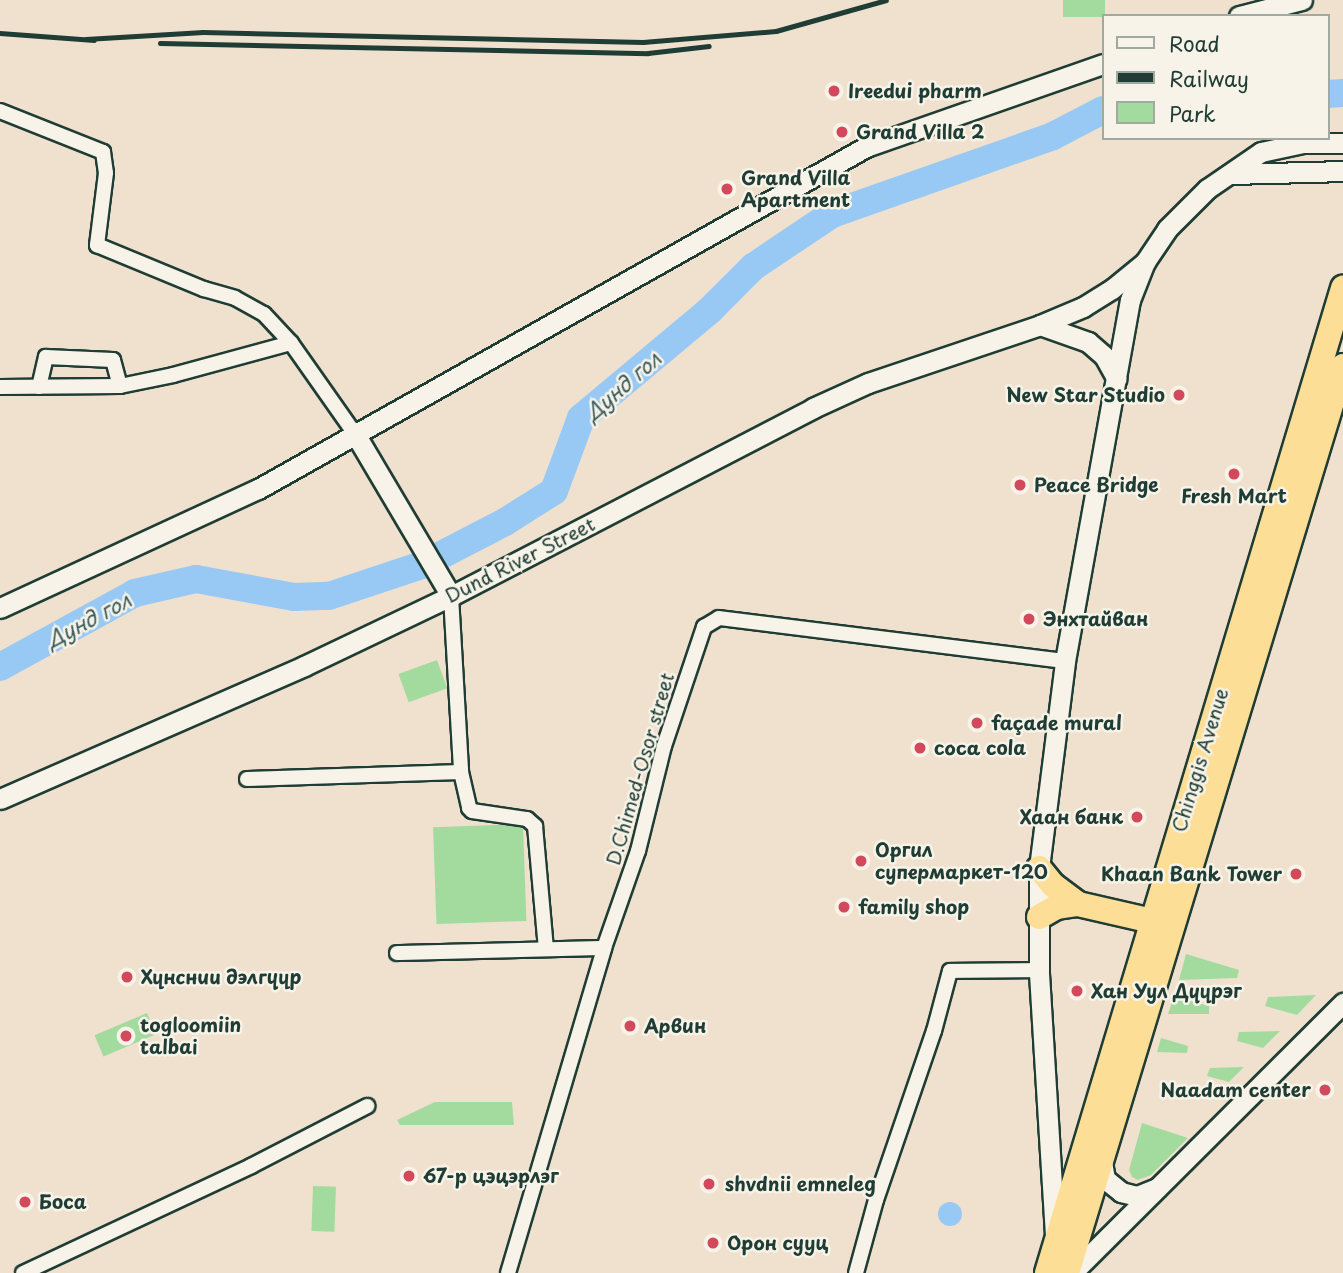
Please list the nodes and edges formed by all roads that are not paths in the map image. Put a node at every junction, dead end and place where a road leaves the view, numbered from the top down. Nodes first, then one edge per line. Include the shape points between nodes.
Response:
1 (1302, 0) edge
2 (1247, 14) edge
3 (1102, 64) edge
4 (0, 111) edge
5 (1343, 143) edge
6 (1343, 171) edge
7 (1231, 174) junction
8 (1145, 262) junction
9 (1343, 288) edge
10 (1040, 325) junction
11 (291, 343) junction
12 (1343, 366) edge
13 (1117, 379) junction
14 (120, 386) junction
15 (0, 387) edge
16 (39, 387) junction
17 (357, 437) junction
18 (451, 596) junction
19 (0, 608) edge
20 (1065, 661) junction
21 (461, 772) junction
22 (247, 779) dead end
23 (0, 799) edge
24 (1039, 868) junction
25 (1078, 904) junction
26 (1039, 917) junction
27 (1152, 921) junction
28 (604, 948) junction
29 (546, 949) junction
30 (397, 953) dead end
31 (1039, 970) junction
32 (1343, 1003) edge
33 (367, 1105) dead end
34 (1102, 1162) junction
35 (1158, 1188) junction
36 (1055, 1243) junction
37 (23, 1273) edge
38 (508, 1273) edge
39 (856, 1273) edge
40 (1046, 1273) edge
41 (1070, 1273) edge

1 - 2 main road
3 - 17 main road via 866,147
4 - 11 street via 103,152 106,173 97,245 235,298 264,314
5 - 7 main road via 1303,143 1268,150
6 - 7 main road
7 - 8 main road via 1188,205
8 - 10 main road, Dund River Street via 1083,307
8 - 13 main road via 1130,300
9 - 27 highway, Chinggis Avenue
10 - 13 main road via 1088,342 1104,356
10 - 18 main road, Dund River Street via 925,362 813,408
11 - 14 street
11 - 17 street
12 - 34 highway, Chinggis Avenue
13 - 20 main road
14 - 16 street
14 - 16 street via 113,360 46,357
15 - 16 street
17 - 18 main road
17 - 19 main road via 253,492
18 - 21 street
18 - 23 main road, Dund River Street
20 - 24 main road
20 - 28 street, D.Chimed-Osor street via 719,618 704,627 664,746 638,851
21 - 22 street
21 - 29 street via 472,811 527,819 535,825
24 - 25 highway
24 - 26 main road
25 - 26 highway via 1056,907
25 - 27 highway
26 - 31 main road
27 - 36 highway, Chinggis Avenue
28 - 29 street
28 - 38 street, D.Chimed-Osor street
29 - 30 street
31 - 36 main road
31 - 39 street via 950,971
32 - 35 main road
33 - 37 street via 251,1166
34 - 35 main road via 1105,1179 1121,1192 1137,1196
34 - 41 highway, Chinggis Avenue
35 - 41 main road
36 - 40 highway, Chinggis Avenue

